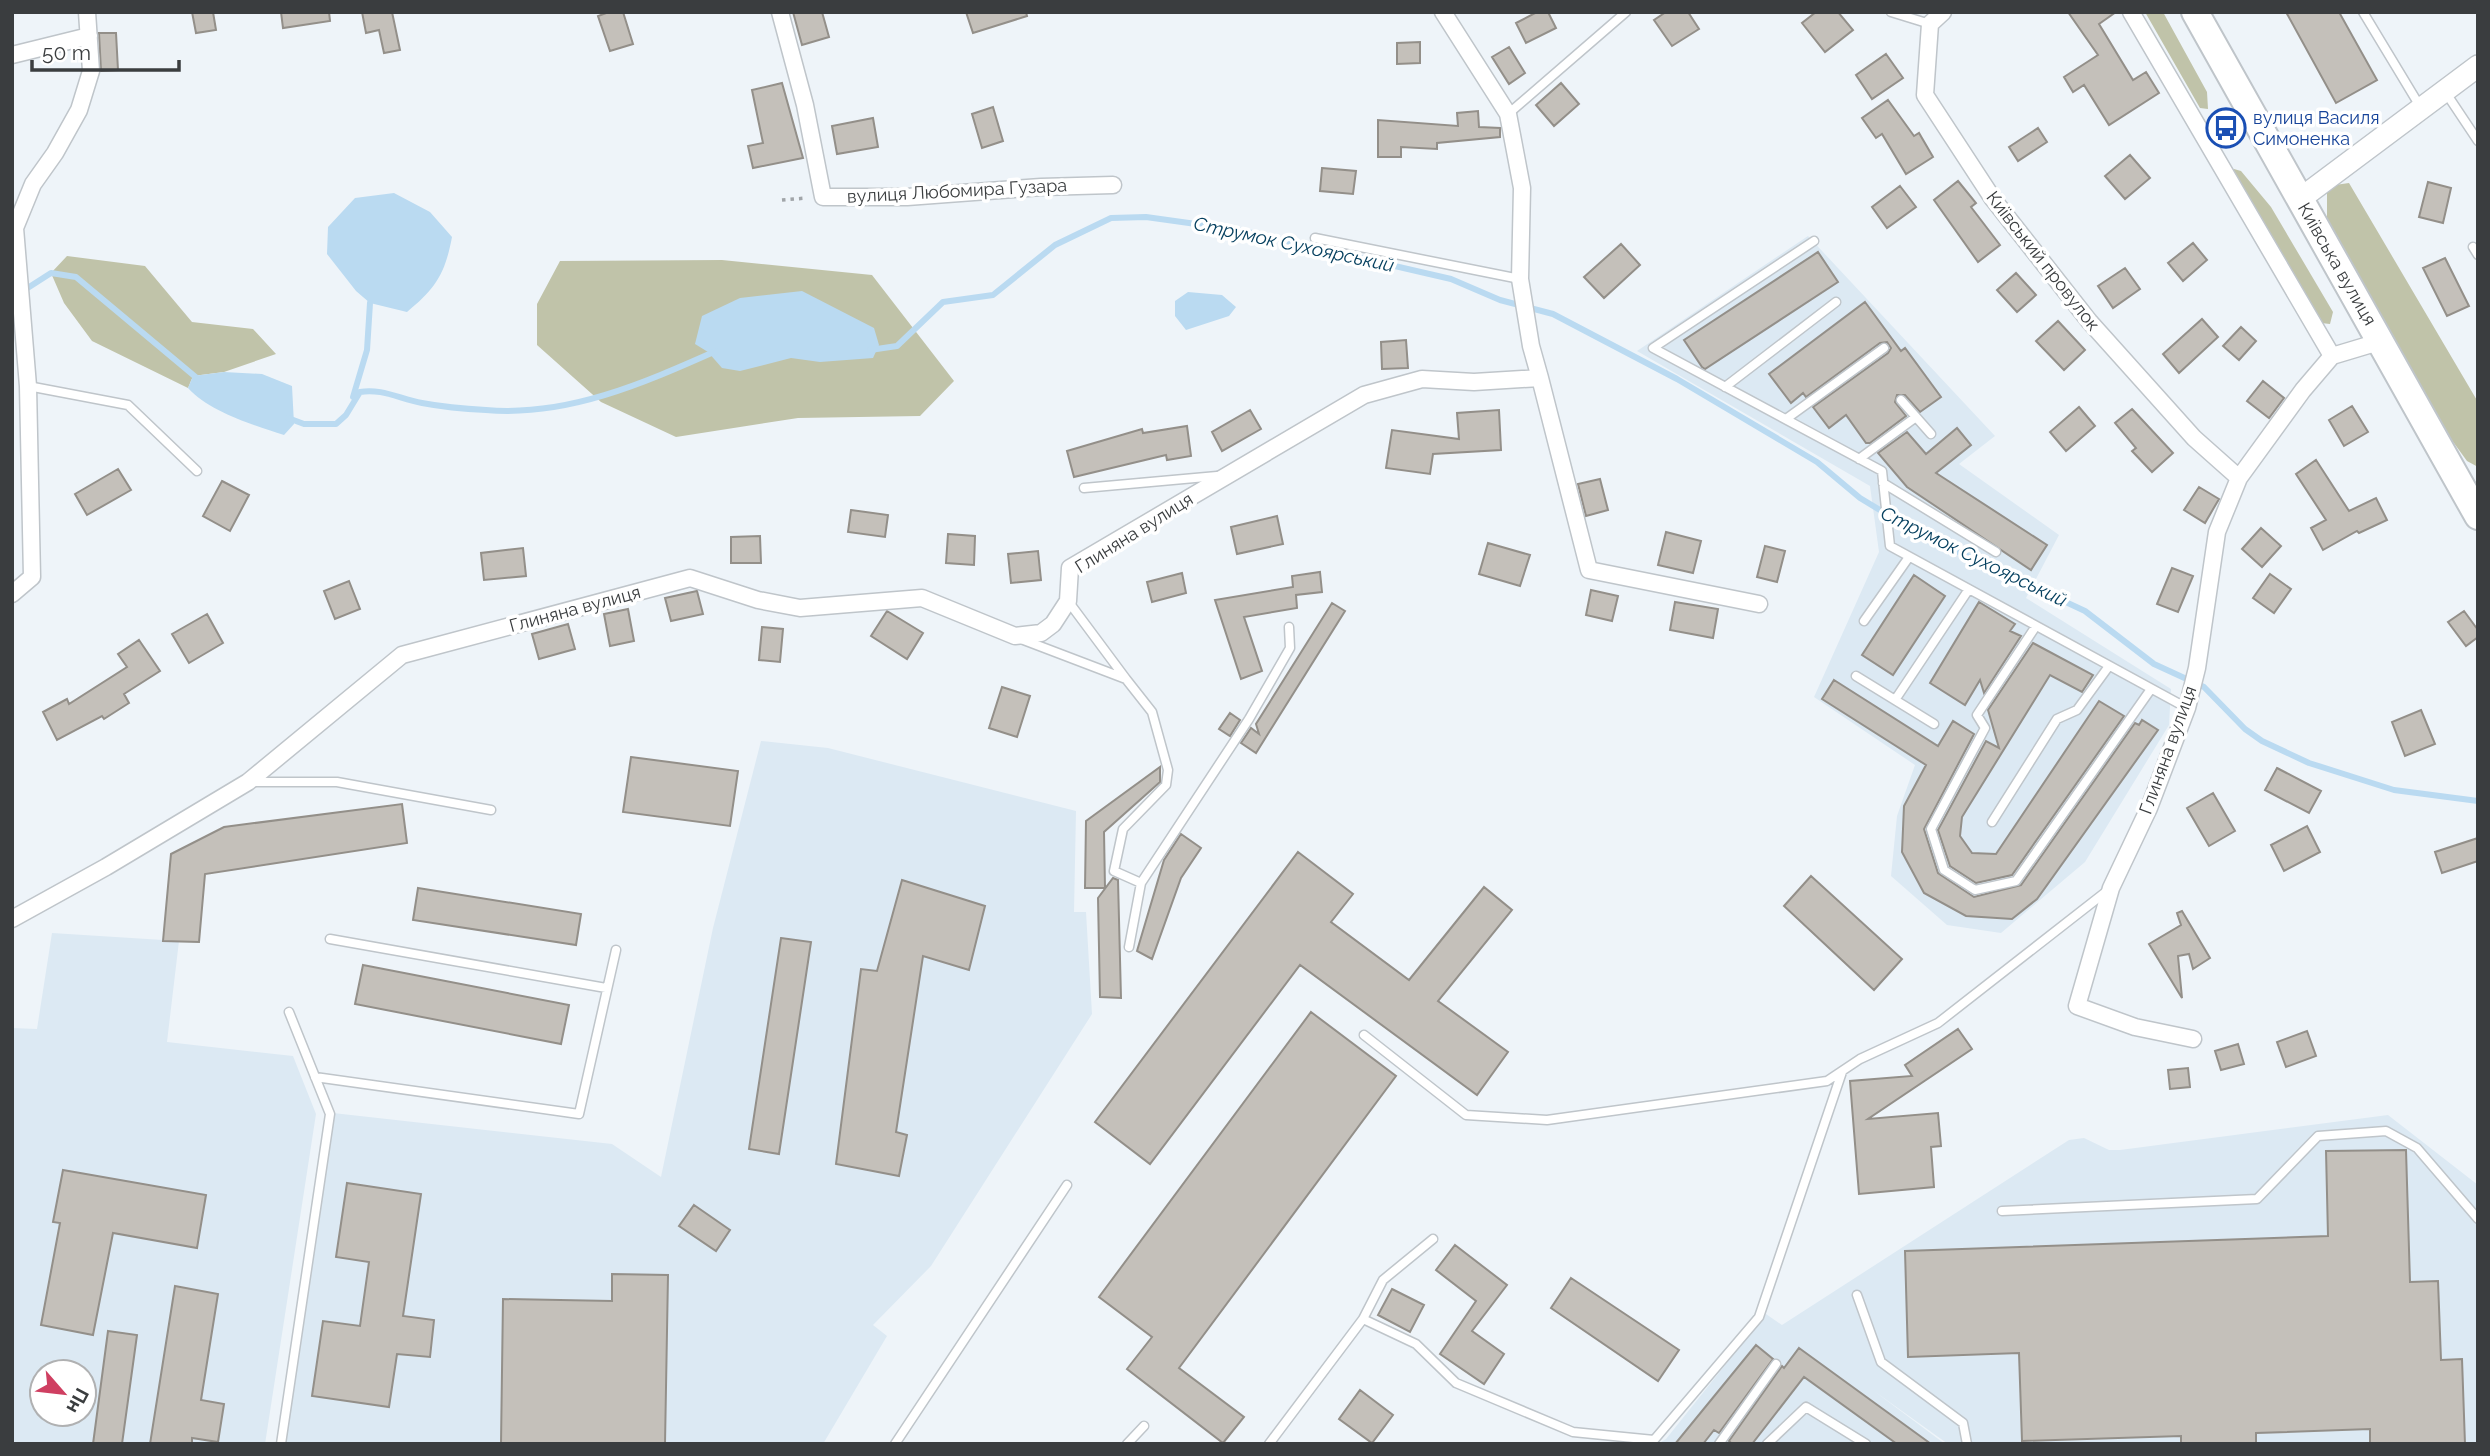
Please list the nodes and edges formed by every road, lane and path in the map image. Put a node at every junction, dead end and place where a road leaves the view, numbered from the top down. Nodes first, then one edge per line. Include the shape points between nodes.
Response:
1 (87, 12) edge
2 (780, 12) edge
3 (1443, 12) edge
4 (1626, 12) edge
5 (1891, 12) edge
6 (1943, 12) edge
7 (2131, 12) edge
8 (2195, 12) edge
9 (2363, 12) edge
10 (1930, 24) junction
11 (89, 36) junction
12 (12, 55) edge
13 (2478, 66) edge
14 (2444, 91) junction
15 (2421, 108) junction
16 (1508, 114) junction
17 (2478, 141) edge
18 (1113, 185) dead end
19 (823, 197) junction
20 (2300, 199) junction
21 (782, 200) dead end
22 (1315, 238) dead end
23 (1814, 241) dead end
24 (1521, 287) junction
25 (1836, 302) dead end
26 (2382, 341) junction
27 (1884, 348) dead end
28 (2332, 356) junction
29 (1540, 378) junction
30 (28, 386) junction
31 (1725, 387) junction
32 (1901, 400) dead end
33 (1916, 417) junction
34 (1786, 419) junction
35 (1931, 434) dead end
36 (1859, 459) junction
37 (197, 471) dead end
38 (1228, 475) junction
39 (2239, 478) junction
40 (1883, 483) junction
41 (1084, 488) dead end
42 (2474, 499) edge
43 (1996, 552) dead end
44 (1909, 557) junction
45 (1969, 589) junction
46 (12, 594) edge
47 (1068, 601) junction
48 (1759, 604) dead end
49 (1864, 621) dead end
50 (2036, 626) junction
51 (1289, 627) dead end
52 (1015, 636) junction
53 (2109, 666) junction
54 (1856, 676) dead end
55 (1126, 679) junction
56 (2151, 689) junction
57 (1895, 700) junction
58 (2188, 701) junction
59 (1934, 724) dead end
60 (248, 782) junction
61 (491, 810) dead end
62 (1992, 822) dead end
63 (1141, 883) junction
64 (2111, 888) junction
65 (12, 919) edge
66 (330, 939) dead end
67 (1129, 947) dead end
68 (615, 950) dead end
69 (606, 988) junction
70 (289, 1012) dead end
71 (1364, 1035) dead end
72 (2193, 1039) dead end
73 (1842, 1072) junction
74 (315, 1077) junction
75 (1067, 1185) dead end
76 (2002, 1211) dead end
77 (2478, 1219) edge
78 (1433, 1239) dead end
79 (1857, 1295) dead end
80 (1363, 1319) junction
81 (1776, 1364) dead end
82 (1144, 1426) dead end
83 (1573, 1432) junction
84 (1656, 1442) edge
85 (281, 1444) edge
86 (895, 1444) edge
87 (1128, 1444) edge
88 (1269, 1444) edge
89 (1572, 1444) edge
90 (1719, 1444) edge
91 (1767, 1444) edge
92 (1866, 1444) edge
93 (1967, 1444) edge

1 - 11 street
2 - 19 street, вулиця Любомира Гузара via 806,105
3 - 16 street
4 - 16 lane
5 - 10 lane
6 - 10 street
7 - 28 street
8 - 20 main road, Київська вулиця
9 - 15 lane
10 - 39 street, Київський провулок via 1925,95 1993,199 2089,321 2194,438
11 - 12 street
11 - 30 street via 91,71 79,110 33,184 15,228
13 - 14 street
14 - 15 street
14 - 17 lane
15 - 20 street
16 - 24 street via 1522,187
18 - 19 street, вулиця Любомира Гузара
19 - 21 path
20 - 26 main road, Київська вулиця
22 - 24 lane
23 - 31 lane via 1653,348
24 - 29 street
25 - 31 lane
26 - 28 street
26 - 42 main road, Київська вулиця
27 - 34 lane
28 - 39 street, Глиняна вулиця
29 - 38 street, Глиняна вулиця via 1422,379 1364,395
29 - 48 street via 1589,570
30 - 37 lane via 128,405
30 - 46 street via 32,577
31 - 34 lane
32 - 33 lane
33 - 35 lane
33 - 36 lane
34 - 36 lane
36 - 40 lane via 1882,471
38 - 41 lane
38 - 47 street, Глиняна вулиця via 1070,568
39 - 58 street, Глиняна вулиця via 2217,532
40 - 43 lane
40 - 44 lane via 1890,546
44 - 45 lane
44 - 49 lane
45 - 50 lane
45 - 57 lane
47 - 52 street via 1041,633
47 - 55 lane
50 - 53 lane
50 - 56 lane via 1977,715 1985,728 1931,829 1944,870 1975,890 2016,881
51 - 63 lane via 1290,648
52 - 55 lane
52 - 60 street, Глиняна вулиця via 922,598 800,608 690,578 402,655
53 - 56 lane
53 - 62 lane via 2077,710 2057,719
54 - 57 lane
55 - 63 lane via 1152,712 1168,770 1166,785 1123,830 1114,871
56 - 58 lane
57 - 59 lane
58 - 64 street, Глиняна вулиця via 2149,808
60 - 61 lane via 337,782
60 - 65 street, Глиняна вулиця
63 - 67 lane
64 - 72 street, Глиняна вулиця via 2077,1006 2135,1027
64 - 73 lane via 1938,1023
66 - 69 lane
68 - 69 lane
69 - 74 lane via 579,1114
70 - 74 lane
71 - 73 lane via 1466,1115 1547,1121 1827,1082
73 - 84 lane via 1759,1317
74 - 85 lane via 330,1114
75 - 86 lane
76 - 77 lane via 2257,1199 2318,1136 2386,1131 2417,1148
78 - 80 lane via 1383,1280
79 - 93 lane via 1881,1362 1963,1423
80 - 83 lane via 1416,1344 1456,1383
80 - 88 lane
81 - 90 lane
82 - 87 lane
83 - 84 lane
83 - 89 lane
91 - 92 lane via 1806,1407

